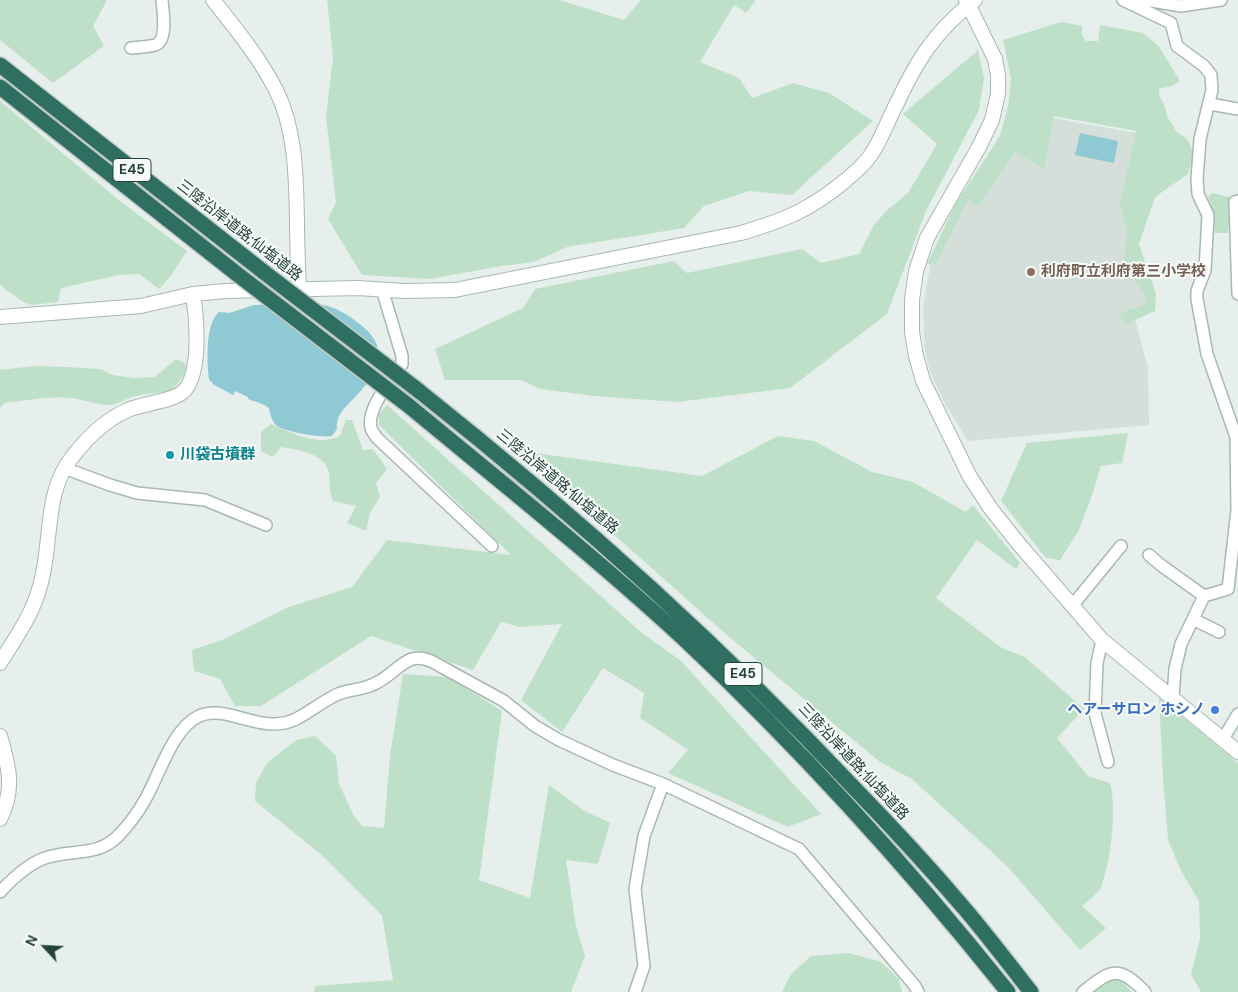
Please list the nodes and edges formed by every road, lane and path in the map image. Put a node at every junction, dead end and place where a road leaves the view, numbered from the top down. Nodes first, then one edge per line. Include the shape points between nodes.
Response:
1 (162, 0) edge
2 (213, 0) edge
3 (1222, 0) edge
4 (970, 2) edge
5 (1126, 2) edge
6 (131, 48) dead end
7 (0, 65) edge
8 (0, 87) edge
9 (1210, 104) junction
10 (1238, 109) edge
11 (1238, 201) edge
12 (299, 289) junction
13 (382, 290) junction
14 (193, 294) junction
15 (1238, 294) edge
16 (0, 317) edge
17 (64, 468) junction
18 (1237, 510) edge
19 (266, 525) dead end
20 (492, 546) dead end
21 (1121, 546) dead end
22 (1149, 555) dead end
23 (1233, 589) edge
24 (1204, 596) junction
25 (1072, 606) junction
26 (1193, 619) junction
27 (1219, 632) dead end
28 (1102, 640) junction
29 (0, 663) edge
30 (1173, 697) junction
31 (1238, 714) edge
32 (0, 736) edge
33 (1223, 739) junction
34 (1238, 752) edge
35 (1108, 762) dead end
36 (663, 784) junction
37 (0, 819) edge
38 (0, 892) edge
39 (634, 992) edge
40 (918, 992) edge
41 (1008, 992) edge
42 (1031, 992) edge
43 (1083, 992) edge
44 (1146, 992) edge

1 - 6 street via 162,41 157,45
2 - 12 street via 262,67 277,92 286,118 296,187
3 - 5 street via 1181,6 1146,0
4 - 13 street via 923,52 870,157 832,192 802,212 741,233 483,285 436,292
4 - 25 street via 995,59 998,94 992,120 918,262 912,300 916,356 923,381 970,476 991,510
5 - 9 street via 1171,23 1177,46 1212,75
7 - 42 highway, 三陸沿岸道路;仙塩道路 / E45, bridge via 494,451 600,541 692,624 798,728 964,908
8 - 41 highway, E45, bridge via 409,406 682,638 784,738 871,830 950,919
9 - 10 street
9 - 18 street via 1200,139 1197,179 1198,194 1208,214 1205,270 1197,299 1207,354 1236,437
11 - 15 street via 1235,202
12 - 13 street
12 - 14 street
13 - 20 street via 402,364 372,410 371,429
14 - 16 street via 141,306
14 - 17 street via 196,311 194,367 185,390 173,397 127,410 111,419 73,455
17 - 19 street via 137,493 205,500
17 - 29 street via 54,493 40,588
18 - 23 street
21 - 25 street
22 - 24 street
23 - 24 street
24 - 26 street
25 - 28 street
26 - 27 street
26 - 30 street via 1181,644
28 - 30 street
28 - 35 street via 1097,663 1095,713
30 - 33 street
31 - 33 street
32 - 37 street via 10,778 7,805
33 - 34 street
36 - 38 street via 559,740 504,701 431,661 414,658 365,689 338,694 285,723 273,725 215,713 200,716 177,737 138,812 115,839 102,848 46,858 27,868
36 - 39 street via 644,836 635,889 644,966
36 - 40 street via 799,849
43 - 44 street via 1099,978 1117,973 1126,975

